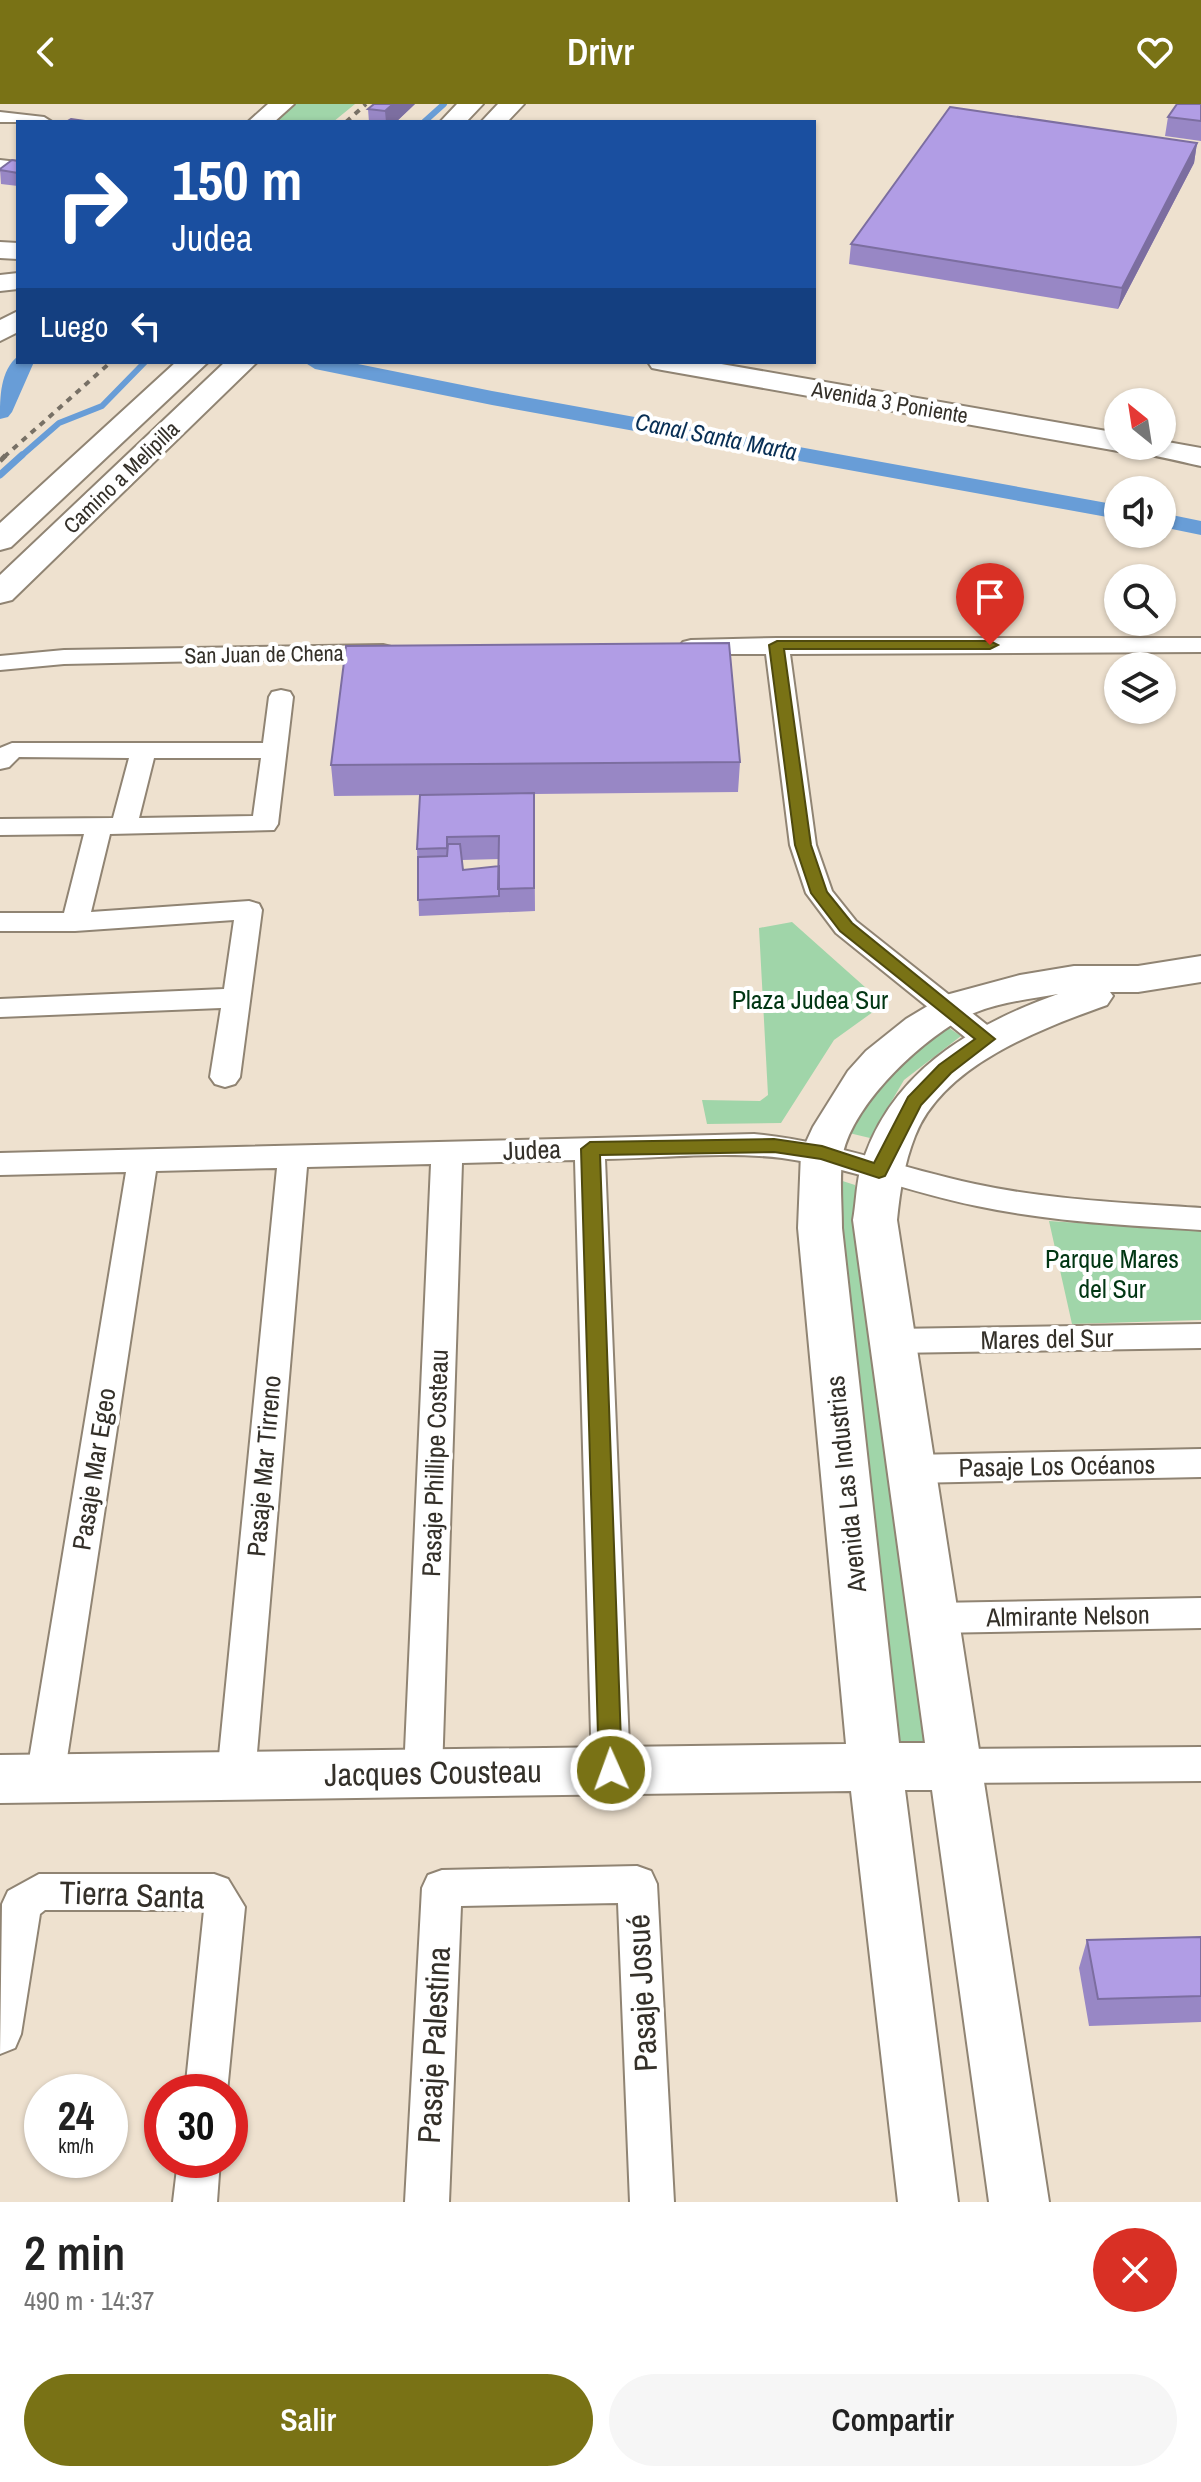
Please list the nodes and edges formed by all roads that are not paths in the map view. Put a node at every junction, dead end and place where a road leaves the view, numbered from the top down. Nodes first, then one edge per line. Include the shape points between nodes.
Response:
1 (45, 104) edge
2 (279, 104) edge
3 (471, 104) edge
4 (512, 104) edge
5 (23, 120) edge
6 (262, 120) edge
7 (454, 120) edge
8 (495, 120) edge
9 (16, 321) edge
10 (0, 333) edge
11 (191, 364) edge
12 (240, 364) edge
13 (673, 364) edge
14 (1104, 440) edge
15 (1176, 452) edge
16 (1201, 457) edge
17 (0, 540) edge
18 (0, 593) edge
19 (777, 645) junction
20 (1201, 645) edge
21 (671, 648) edge
22 (405, 652) edge
23 (0, 663) edge
24 (281, 697) dead end
25 (144, 749) junction
26 (275, 751) junction
27 (0, 762) edge
28 (0, 827) edge
29 (111, 827) junction
30 (0, 922) edge
31 (75, 922) junction
32 (1201, 969) edge
33 (1138, 979) junction
34 (236, 998) junction
35 (0, 1008) edge
36 (948, 1009) junction
37 (986, 1039) junction
38 (225, 1077) dead end
39 (590, 1149) junction
40 (447, 1152) junction
41 (822, 1153) junction
42 (293, 1156) junction
43 (143, 1160) junction
44 (0, 1164) edge
45 (879, 1171) junction
46 (1201, 1219) edge
47 (1201, 1336) edge
48 (893, 1341) junction
49 (1201, 1463) edge
50 (912, 1469) junction
51 (1201, 1613) edge
52 (934, 1618) junction
53 (1201, 1764) edge
54 (875, 1766) junction
55 (956, 1766) junction
56 (611, 1770) junction
57 (423, 1773) junction
58 (236, 1776) junction
59 (22, 1778) edge
60 (442, 1888) joint
61 (0, 2034) edge
62 (208, 2074) edge
63 (197, 2178) edge
64 (195, 2202) edge
65 (427, 2202) edge
66 (652, 2202) edge
67 (928, 2202) edge
68 (1019, 2202) edge

1 - 5 street
2 - 6 street
3 - 7 main road
4 - 8 main road
9 - 10 street
11 - 17 main road, Camino a Melipilla
12 - 18 main road, Camino a Melipilla
13 - 14 street, Avenida 3 Poniente
15 - 16 street
19 - 20 street
19 - 21 street
19 - 36 street via 803,845 815,883 846,927
22 - 23 street, San Juan de Chena via 64,657
24 - 26 street
25 - 26 street
25 - 27 street via 12,750
25 - 29 street
26 - 29 street via 265,824
28 - 29 street
29 - 31 street
30 - 31 street
31 - 34 street via 249,910
32 - 33 street, Avenida Las Industrias
33 - 36 street, Avenida Las Industrias via 1074,979 981,997
33 - 37 street, Avenida Las Industrias
34 - 35 street
34 - 38 street
36 - 37 street
36 - 41 street, Avenida Las Industrias via 901,1042 862,1081
37 - 45 street, Avenida Las Industrias via 945,1069 914,1102
39 - 40 street, Judea
39 - 41 street, Judea via 754,1145
39 - 56 street
40 - 42 street, Judea
40 - 57 street, Pasaje Phillipe Costeau
41 - 45 street, Judea
41 - 54 street, Avenida Las Industrias via 820,1228
42 - 43 street, Judea
42 - 58 street, Pasaje Mar Tirreno
43 - 44 street, Judea
43 - 59 street, Pasaje Mar Egeo
45 - 46 street, Judea via 1043,1207
45 - 48 street, Avenida Las Industrias via 875,1220
47 - 48 street, Mares del Sur
48 - 50 street, Avenida Las Industrias
49 - 50 street, Pasaje Los Océanos
50 - 52 street, Avenida Las Industrias
51 - 52 street, Almirante Nelson
52 - 55 street, Avenida Las Industrias
53 - 55 street, Jacques Cousteau
54 - 55 street, Jacques Cousteau
54 - 56 street, Jacques Cousteau
54 - 67 street, Avenida Las Industrias
55 - 68 street, Avenida Las Industrias
56 - 57 street, Jacques Cousteau
57 - 58 street, Jacques Cousteau
58 - 59 street, Jacques Cousteau
60 - 65 street, Pasaje Palestina
60 - 66 street, Pasaje Josué via 637,1884
61 - 62 street, Tierra Santa via 22,1904 39,1892 214,1892 225,1907
63 - 64 street

